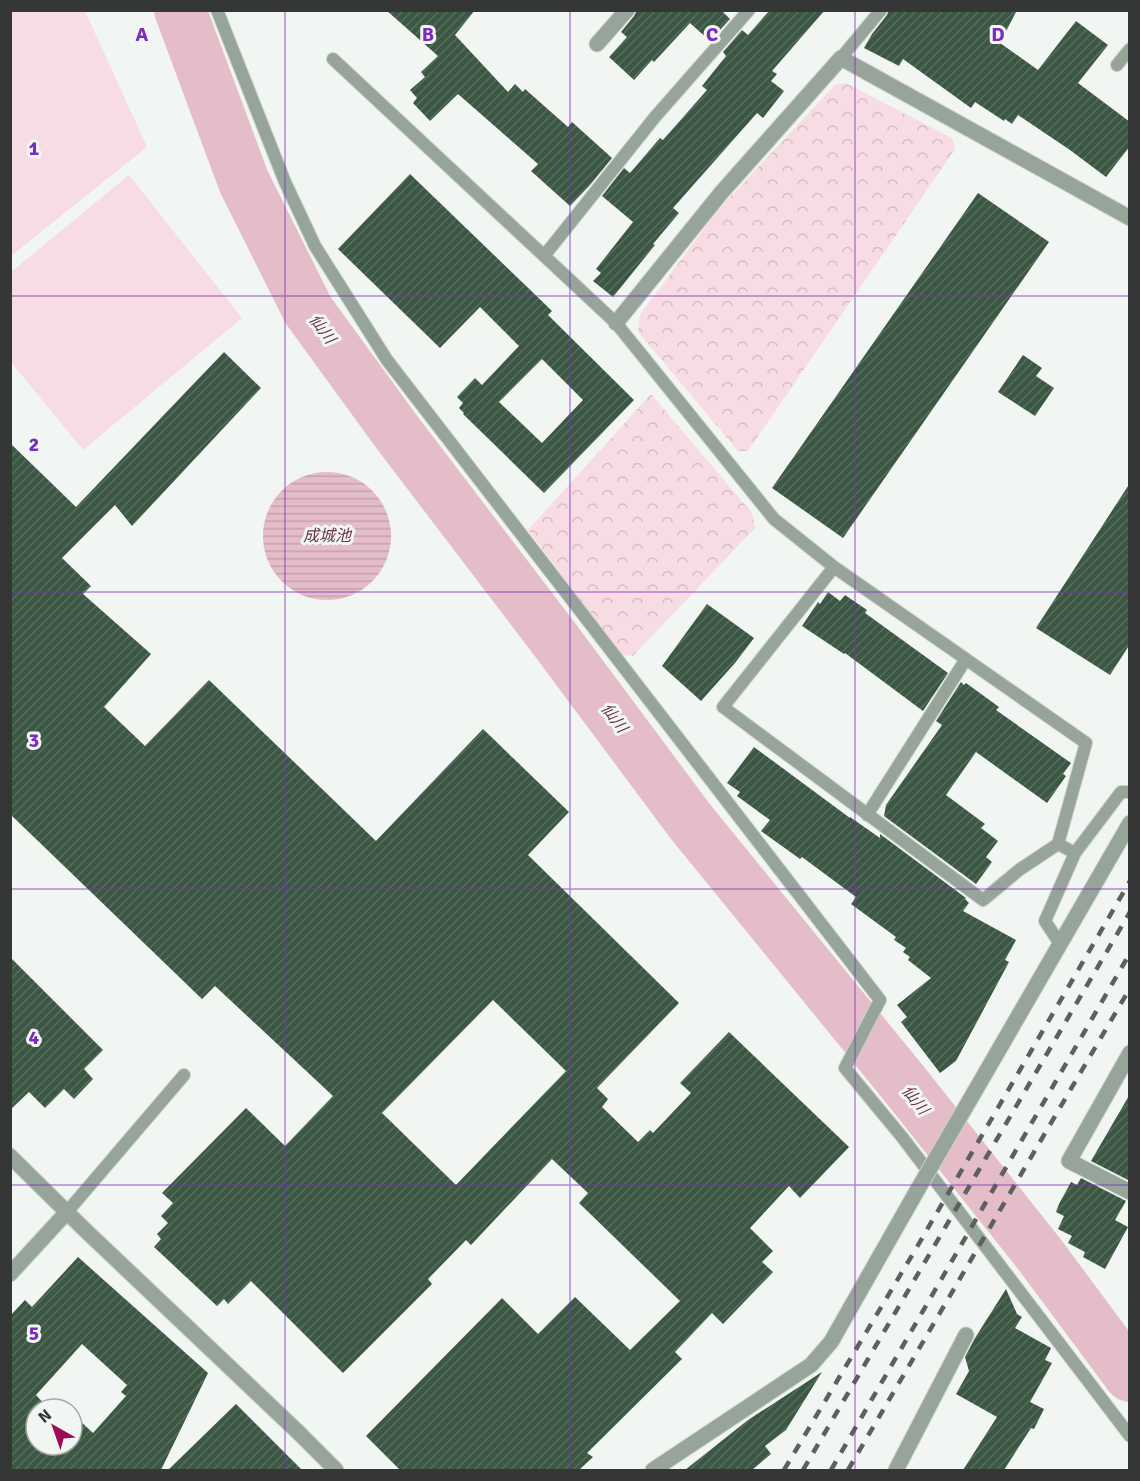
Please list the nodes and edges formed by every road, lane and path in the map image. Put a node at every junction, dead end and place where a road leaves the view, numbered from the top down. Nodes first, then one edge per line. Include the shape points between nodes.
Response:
1 (217, 10) edge
2 (627, 10) edge
3 (749, 10) edge
4 (881, 10) edge
5 (597, 44) dead end
6 (1130, 49) edge
7 (841, 58) junction
8 (333, 59) dead end
9 (1117, 65) dead end
10 (1130, 218) edge
11 (544, 256) junction
12 (616, 323) junction
13 (834, 567) junction
14 (966, 659) junction
15 (1130, 792) edge
16 (867, 815) junction
17 (1130, 823) edge
18 (1058, 844) junction
19 (1075, 853) junction
20 (1060, 944) junction
21 (1130, 1053) edge
22 (184, 1075) dead end
23 (10, 1156) edge
24 (1130, 1192) edge
25 (67, 1212) junction
26 (10, 1274) edge
27 (966, 1335) dead end
28 (1130, 1436) edge
29 (905, 1456) junction
30 (336, 1470) edge
31 (653, 1470) edge
32 (896, 1470) edge
33 (911, 1470) edge

1 - 28 lane via 285,182 315,246 387,360 880,1000 845,1068
2 - 5 street
3 - 11 lane via 655,117
4 - 7 lane
6 - 9 lane
7 - 10 street
7 - 12 street via 721,193
8 - 11 lane
11 - 12 lane
12 - 13 lane via 774,519
13 - 14 lane
13 - 16 lane via 723,707
14 - 16 lane
14 - 18 lane via 1086,743
15 - 19 lane via 1121,792
16 - 18 lane via 982,900
17 - 20 street
18 - 19 lane
19 - 20 lane via 1045,921
20 - 31 street, bridge via 831,1342 811,1365
21 - 24 street via 1069,1161
22 - 25 lane
23 - 25 street
25 - 26 street
25 - 30 street
27 - 29 street
29 - 32 street
29 - 33 street

